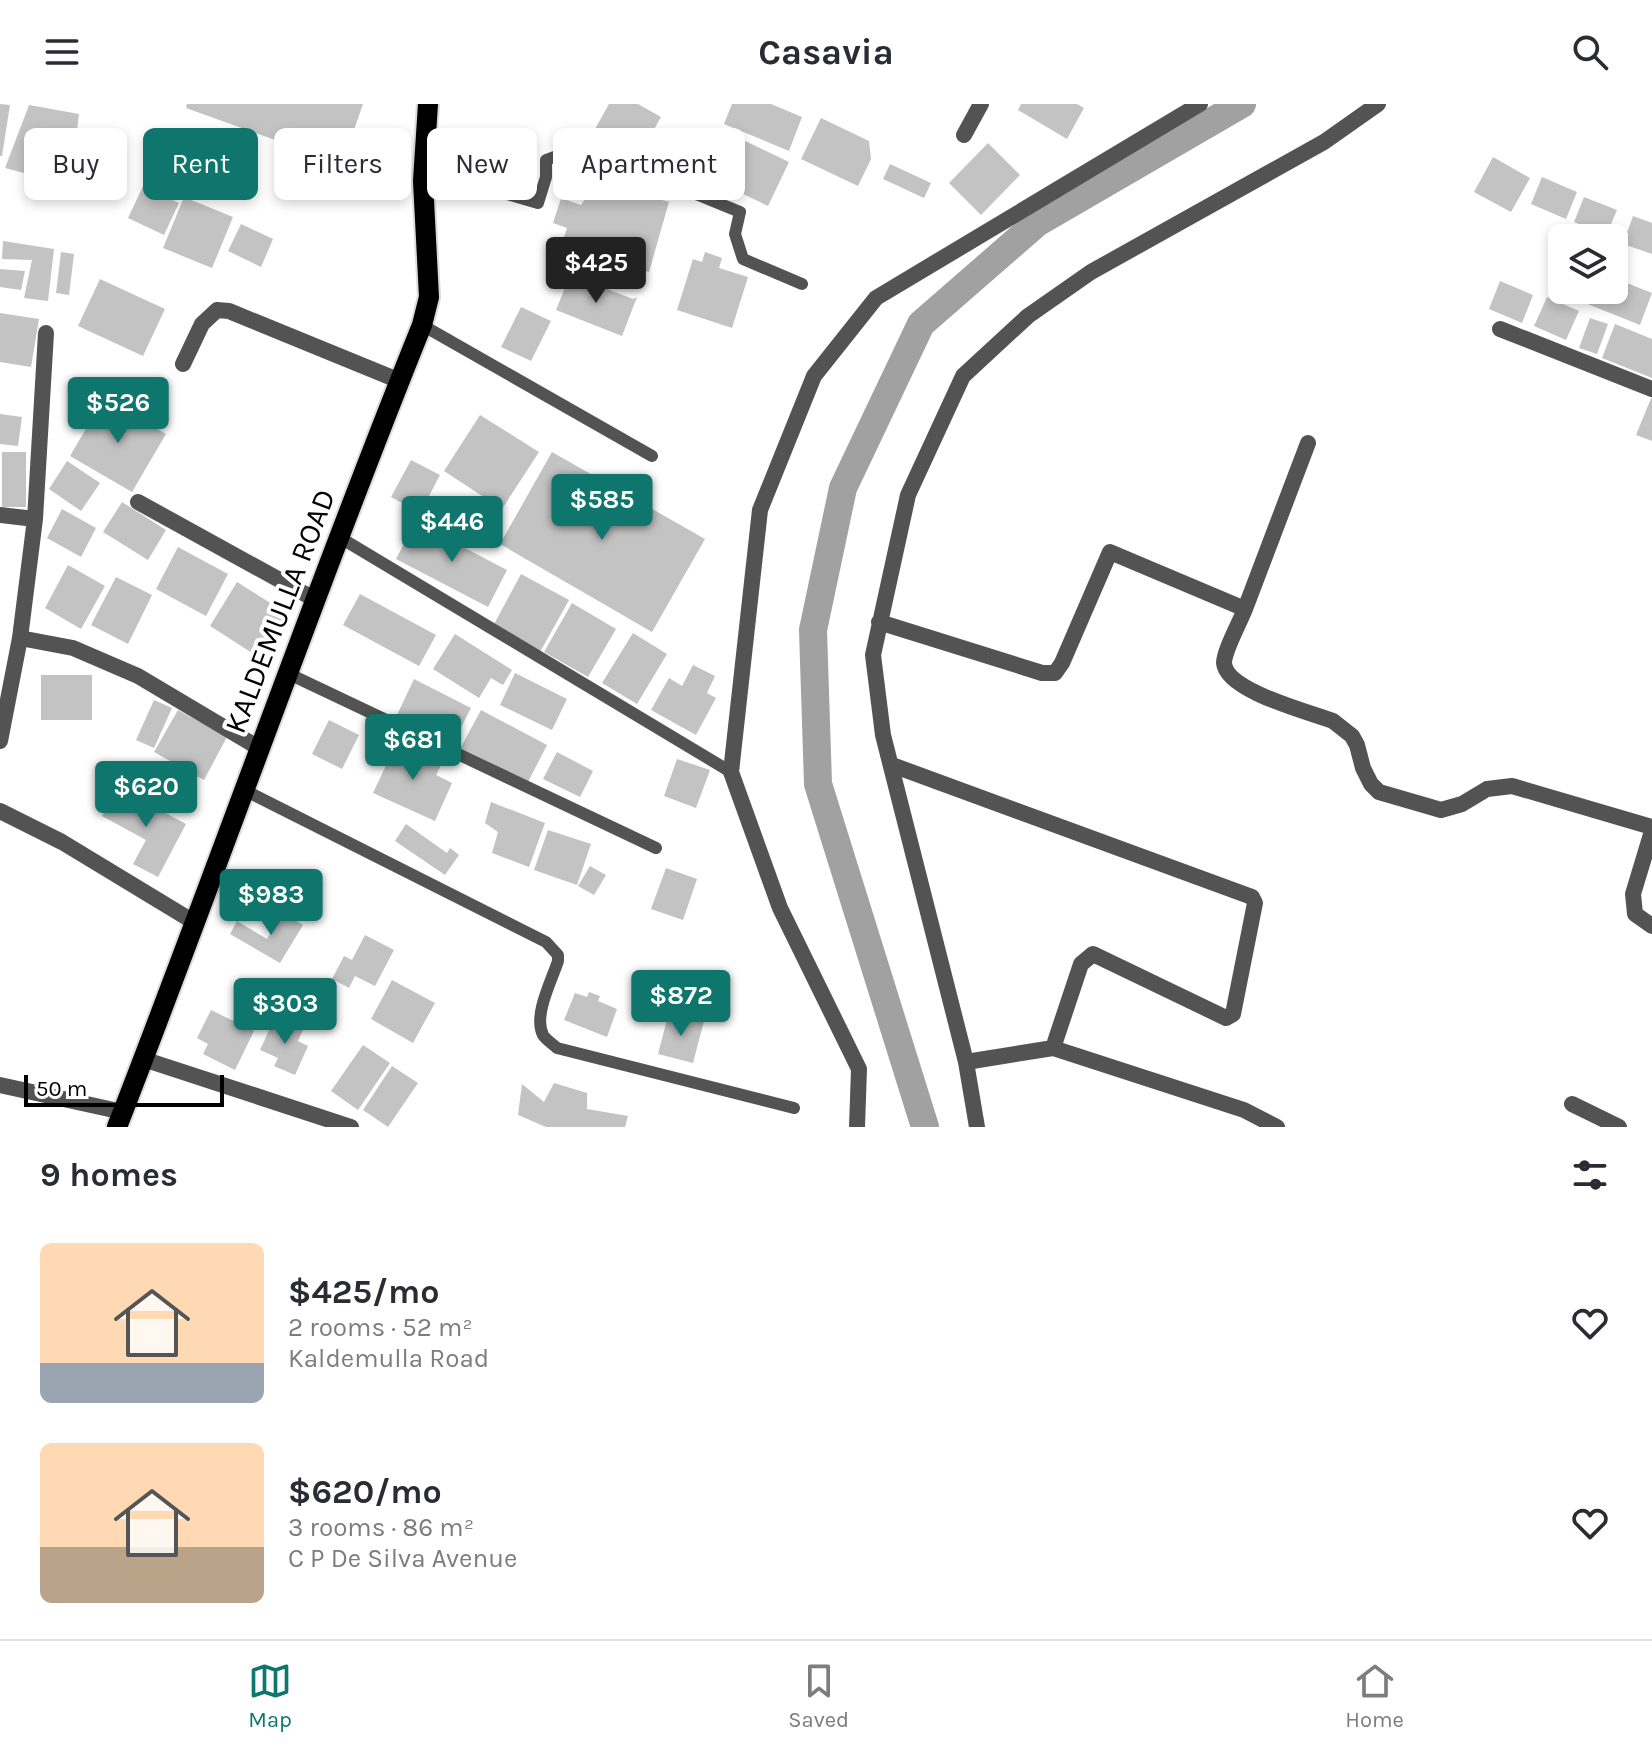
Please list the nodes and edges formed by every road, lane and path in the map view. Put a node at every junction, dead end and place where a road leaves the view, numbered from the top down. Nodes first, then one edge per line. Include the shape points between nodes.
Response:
1 (428, 104) edge
2 (981, 104) edge
3 (1200, 104) edge
4 (1378, 104) edge
5 (964, 135) dead end
6 (423, 181) junction
7 (802, 284) dead end
8 (422, 325) junction
9 (1500, 329) dead end
10 (46, 333) dead end
11 (183, 364) dead end
12 (400, 381) junction
13 (1652, 389) edge
14 (1308, 443) dead end
15 (652, 456) dead end
16 (138, 502) dead end
17 (0, 515) edge
18 (35, 519) junction
19 (339, 537) junction
20 (314, 599) junction
21 (1245, 609) junction
22 (879, 622) junction
23 (20, 638) junction
24 (287, 673) junction
25 (3, 708) edge
26 (0, 741) edge
27 (259, 748) junction
28 (892, 765) junction
29 (731, 772) junction
30 (246, 791) junction
31 (0, 811) edge
32 (1652, 829) edge
33 (656, 848) dead end
34 (194, 922) junction
35 (1652, 926) edge
36 (1053, 1048) junction
37 (143, 1059) junction
38 (966, 1062) junction
39 (0, 1085) edge
40 (1572, 1104) dead end
41 (794, 1108) dead end
42 (120, 1119) edge
43 (351, 1127) edge
44 (857, 1127) edge
45 (977, 1127) edge
46 (1277, 1127) edge
47 (1619, 1127) edge

1 - 6 main road, KALDEMULLA ROAD
2 - 5 street
3 - 29 street via 876,298 814,376 760,510
4 - 22 street via 1324,142 1091,272 1028,316 963,376 908,495
6 - 7 lane via 497,187 538,203 546,160 581,147 740,212 735,234 743,259
6 - 8 main road, KALDEMULLA ROAD via 429,297
8 - 12 main road, KALDEMULLA ROAD
8 - 15 lane
9 - 13 street
10 - 18 street
11 - 12 street via 202,324 217,310
12 - 19 main road, KALDEMULLA ROAD
14 - 21 street
16 - 20 street
17 - 18 street
18 - 23 street
19 - 20 main road, KALDEMULLA ROAD
19 - 29 lane
20 - 24 main road, KALDEMULLA ROAD
21 - 22 street via 1110,552 1055,673
21 - 32 street via 1224,661 1228,674 1245,688 1345,729 1379,792 1441,810 1487,789 1512,786
22 - 28 street via 873,655
23 - 25 street
23 - 27 street via 73,648 138,676
24 - 27 main road, KALDEMULLA ROAD
24 - 33 lane
25 - 26 street
27 - 30 main road, KALDEMULLA ROAD
28 - 36 street via 1252,897 1233,1014 1226,1018 1093,954 1081,964
28 - 38 street
29 - 44 street via 780,908 859,1069
30 - 34 main road, KALDEMULLA ROAD
30 - 41 lane via 546,942 558,961 541,1026 544,1037 557,1048
31 - 34 street
32 - 35 street via 1633,894 1635,914
34 - 37 main road, KALDEMULLA ROAD
36 - 38 street
36 - 46 street via 1244,1110
37 - 42 main road, KALDEMULLA ROAD
37 - 43 street
38 - 45 street
39 - 42 street
40 - 47 street

